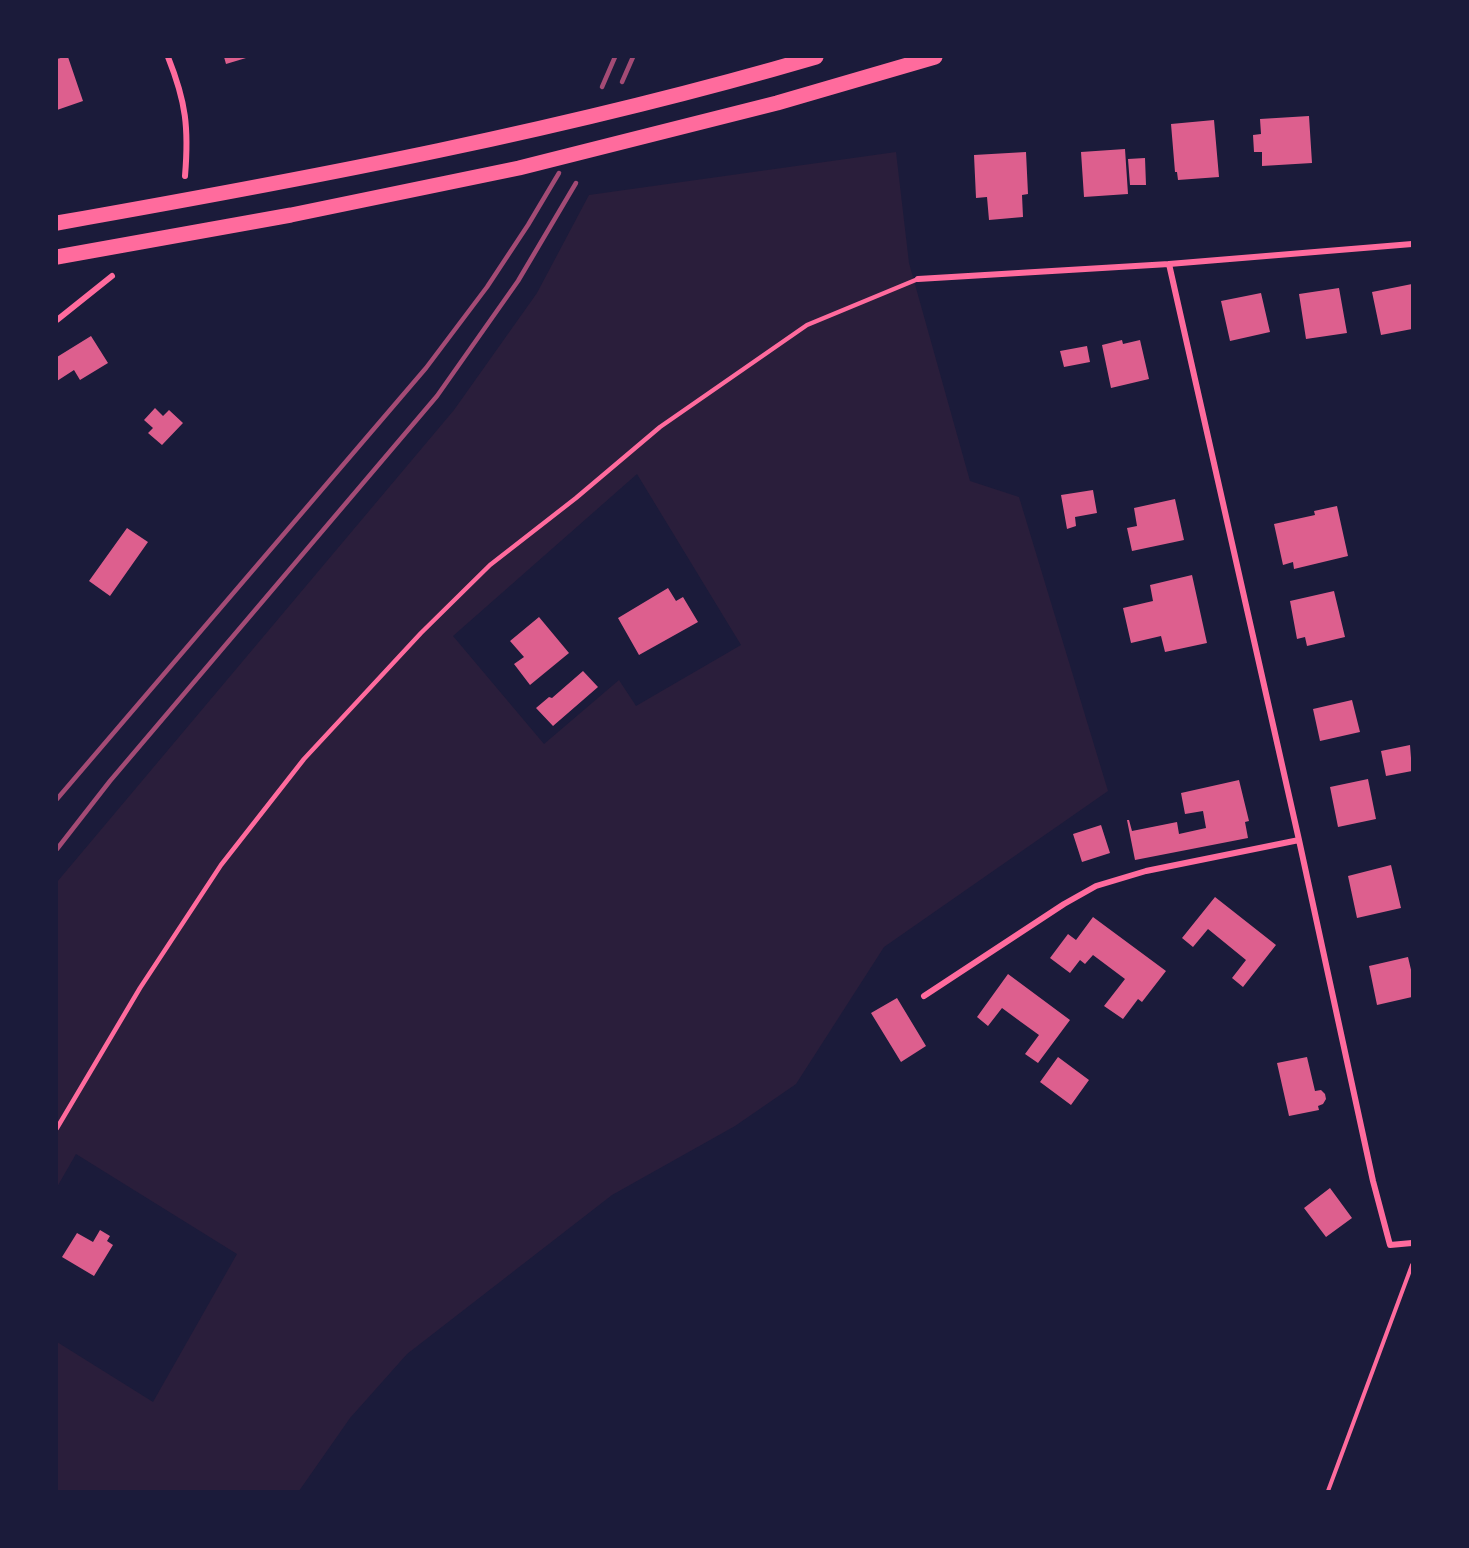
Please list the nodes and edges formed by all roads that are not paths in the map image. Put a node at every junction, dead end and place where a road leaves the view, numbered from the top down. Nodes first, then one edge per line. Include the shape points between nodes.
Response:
1 (168, 57) edge
2 (816, 57) edge
3 (935, 57) edge
4 (185, 176) dead end
5 (57, 223) edge
6 (1412, 244) edge
7 (57, 257) edge
8 (1169, 264) junction
9 (112, 276) dead end
10 (918, 279) joint
11 (57, 320) edge
12 (1299, 840) junction
13 (924, 996) dead end
14 (57, 1128) edge
15 (1412, 1243) edge

1 - 4 street via 184,105 188,138
2 - 5 main road via 512,135 284,183
3 - 7 main road via 777,103 519,168 291,215
6 - 8 street
8 - 10 street
8 - 12 street
9 - 11 street
10 - 14 lane via 807,325 660,427 490,566 421,633 304,759 221,865 140,988
12 - 13 street via 1146,871 1096,886
12 - 15 street via 1390,1245

